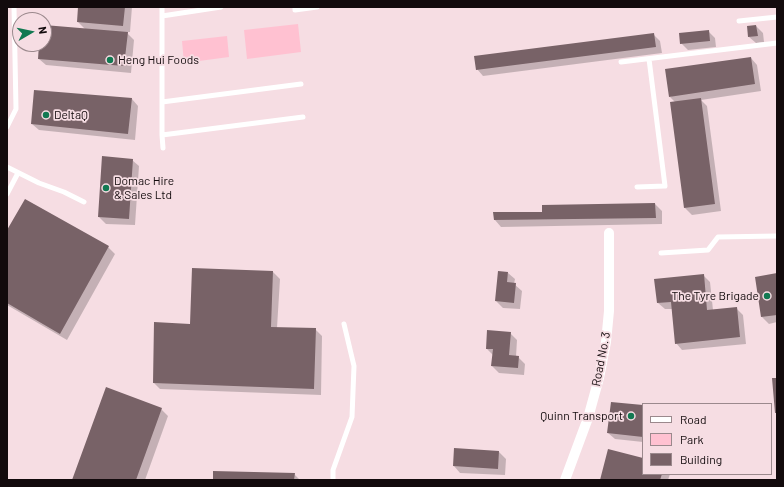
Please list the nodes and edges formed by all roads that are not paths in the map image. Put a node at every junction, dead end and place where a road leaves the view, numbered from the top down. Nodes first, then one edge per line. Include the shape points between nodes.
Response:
1 (14, 7) edge
2 (162, 7) edge
3 (221, 7) edge
4 (295, 7) edge
5 (318, 7) edge
6 (162, 16) junction
7 (777, 17) edge
8 (739, 21) dead end
9 (777, 44) edge
10 (649, 59) junction
11 (621, 62) dead end
12 (301, 84) dead end
13 (162, 102) junction
14 (303, 117) dead end
15 (7, 127) edge
16 (162, 135) junction
17 (163, 148) dead end
18 (7, 167) edge
19 (18, 173) junction
20 (637, 187) dead end
21 (7, 194) edge
22 (84, 202) dead end
23 (609, 233) dead end
24 (777, 236) edge
25 (661, 253) dead end
26 (344, 324) dead end
27 (333, 480) edge
28 (565, 480) edge

1 - 15 lane via 16,108
2 - 6 lane
3 - 6 lane
4 - 5 lane via 295,10
6 - 13 lane
7 - 8 lane
9 - 10 lane
10 - 11 lane
10 - 20 lane via 665,186
12 - 13 lane
13 - 16 lane
14 - 16 lane
16 - 17 lane
18 - 19 lane
19 - 21 lane
19 - 22 lane
23 - 28 street, Road No. 3 via 609,311 606,342 588,418
24 - 25 lane via 718,237 708,250
26 - 27 lane via 354,366 352,417 333,470

